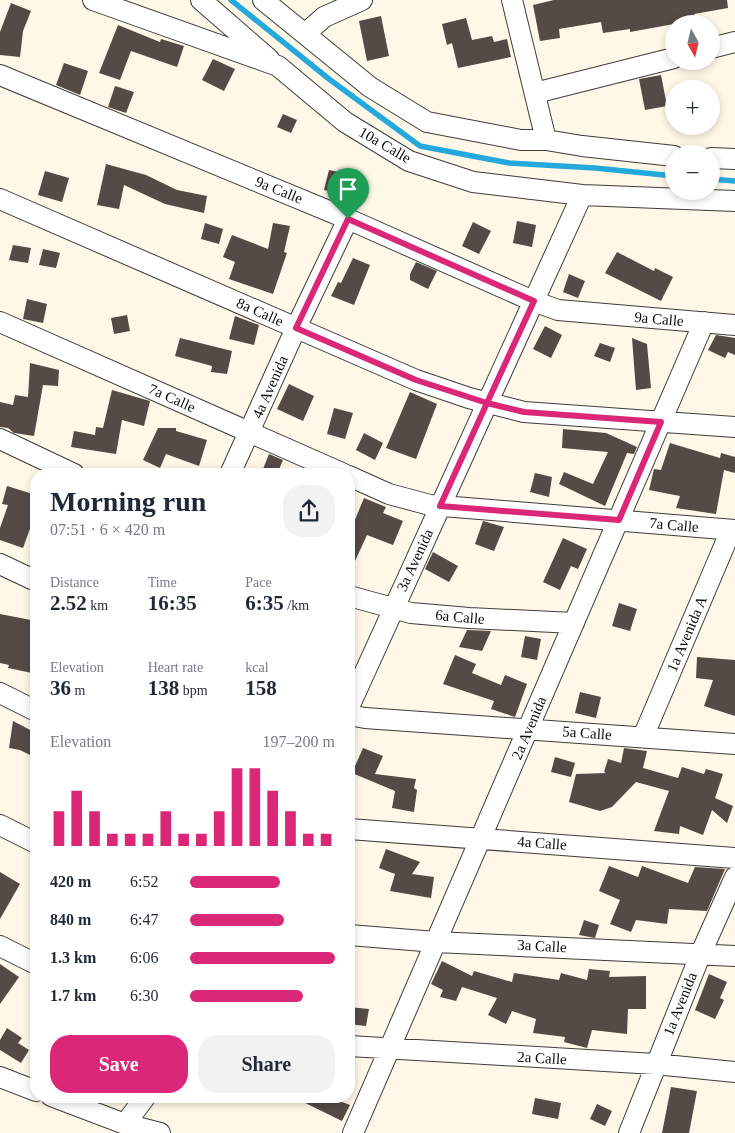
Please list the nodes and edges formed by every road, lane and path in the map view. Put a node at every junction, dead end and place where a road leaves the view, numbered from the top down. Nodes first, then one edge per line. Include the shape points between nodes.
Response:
1 (93, 0) edge
2 (201, 0) edge
3 (263, 0) edge
4 (362, 0) edge
5 (512, 0) edge
6 (305, 34) junction
7 (735, 42) edge
8 (720, 46) edge
9 (665, 60) edge
10 (278, 66) junction
11 (0, 75) edge
12 (536, 93) junction
13 (546, 140) junction
14 (665, 155) edge
15 (720, 158) edge
16 (735, 159) edge
17 (582, 195) junction
18 (0, 199) edge
19 (735, 201) edge
20 (348, 219) junction
21 (534, 301) junction
22 (0, 322) edge
23 (704, 322) junction
24 (735, 325) edge
25 (296, 328) junction
26 (487, 403) junction
27 (661, 422) junction
28 (735, 427) edge
29 (249, 432) junction
30 (0, 439) edge
31 (61, 468) edge
32 (233, 468) edge
33 (330, 468) edge
34 (355, 479) edge
35 (440, 506) junction
36 (619, 520) junction
37 (733, 530) edge
38 (0, 564) edge
39 (30, 578) edge
40 (355, 598) edge
41 (394, 608) junction
42 (574, 623) junction
43 (0, 693) edge
44 (355, 694) edge
45 (30, 708) edge
46 (355, 716) edge
47 (528, 729) junction
48 (643, 737) junction
49 (735, 744) edge
50 (0, 825) edge
51 (355, 829) edge
52 (481, 839) junction
53 (30, 840) edge
54 (735, 858) edge
55 (735, 877) edge
56 (355, 935) edge
57 (436, 942) junction
58 (0, 946) edge
59 (701, 953) junction
60 (735, 956) edge
61 (30, 961) edge
62 (355, 1046) edge
63 (390, 1049) junction
64 (656, 1064) junction
65 (735, 1072) edge
66 (0, 1077) edge
67 (30, 1089) edge
68 (70, 1103) edge
69 (141, 1103) edge
70 (125, 1124) junction
71 (160, 1133) edge
72 (354, 1133) edge
73 (630, 1133) edge

1 - 10 street, 10a Calle
2 - 10 street
3 - 6 street
4 - 6 street via 324,17
5 - 12 street
6 - 13 street via 370,87 428,122 521,140
7 - 8 street
9 - 12 street
10 - 17 street, 10a Calle via 345,122 409,160 473,182
11 - 20 street, 9a Calle
12 - 13 street
13 - 14 street
15 - 16 street
17 - 19 street, 10a Calle
17 - 21 street, 3a Avenida
18 - 25 street, 8a Calle
20 - 21 street, 9a Calle
20 - 25 street, 4a Avenida
21 - 23 street, 9a Calle via 558,310
21 - 26 street, 3a Avenida
22 - 29 street, 7a Calle
23 - 24 street, 9a Calle
23 - 27 street, 2a Avenida
25 - 26 street, 8a Calle via 416,380
25 - 29 street, 4a Avenida
26 - 27 street, 8a Calle via 524,412
26 - 35 street, 3a Avenida
27 - 28 street, 8a Calle
27 - 36 street, 2a Avenida
29 - 32 street, 4a Avenida
29 - 33 street, 7a Calle
30 - 31 street
34 - 35 street, 7a Calle via 389,494
35 - 36 street, 7a Calle
35 - 41 street, 3a Avenida
36 - 37 street, 7a Calle
36 - 42 street, 2a Avenida
37 - 48 street, 1a Avenida A
38 - 39 street
40 - 41 street, 6a Calle
41 - 42 street, 6a Calle via 411,613 468,618
41 - 44 street, 3a Avenida
42 - 47 street, 2a Avenida
43 - 45 street
46 - 47 street, 5a Calle
47 - 48 street, 5a Calle
47 - 52 street, 2a Avenida
48 - 49 street, 5a Calle
50 - 53 street
51 - 52 street, 4a Calle
52 - 54 street, 4a Calle
52 - 57 street, 2a Avenida
55 - 59 street, 1a Avenida
56 - 57 street, 3a Calle
57 - 59 street, 3a Calle
57 - 63 street, 2a Avenida
58 - 61 street
59 - 60 street, 3a Calle
59 - 64 street, 1a Avenida
62 - 63 street, 2a Calle
63 - 64 street, 2a Calle
63 - 72 street, 2a Avenida
64 - 65 street, 2a Calle
64 - 73 street, 1a Avenida
66 - 67 street
68 - 70 street
69 - 70 street
70 - 71 street

